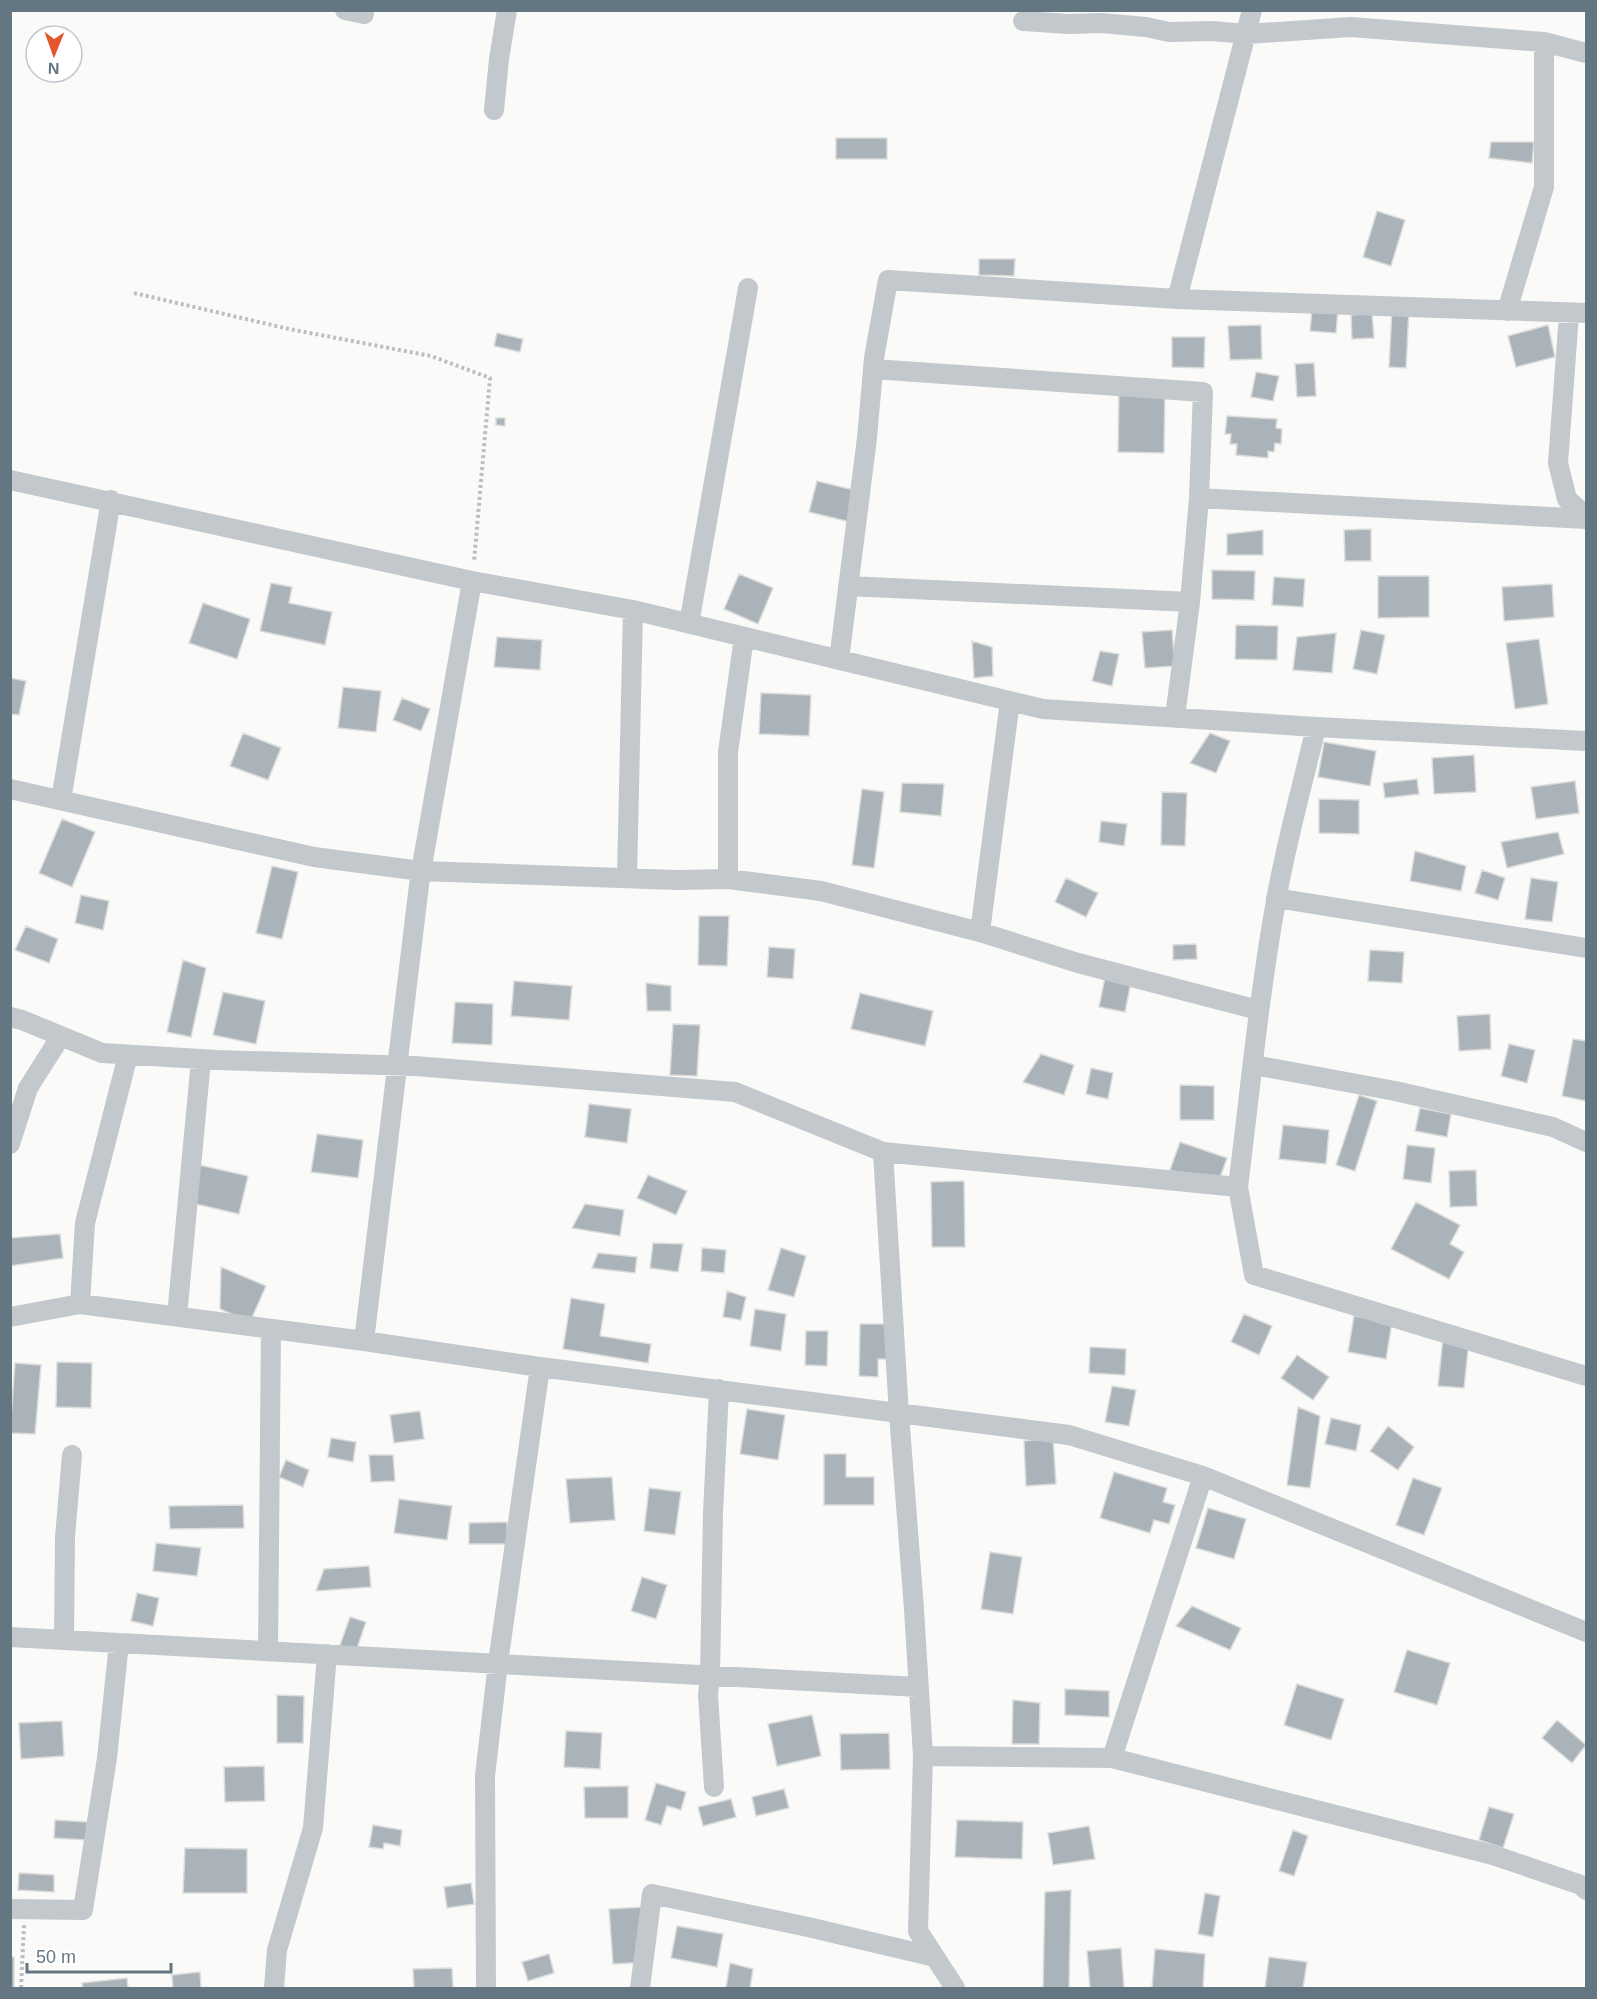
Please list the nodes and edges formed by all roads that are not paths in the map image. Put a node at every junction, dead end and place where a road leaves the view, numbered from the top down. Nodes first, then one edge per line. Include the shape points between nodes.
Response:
1 (507, 10) edge
2 (1252, 10) edge
3 (1135, 18) edge
4 (1023, 21) dead end
5 (1246, 34) junction
6 (1544, 42) junction
7 (1587, 53) edge
8 (494, 110) dead end
9 (748, 288) dead end
10 (1177, 299) junction
11 (1507, 311) junction
12 (1578, 313) edge
13 (873, 369) junction
14 (10, 480) edge
15 (1199, 498) junction
16 (111, 500) junction
17 (1587, 518) edge
18 (472, 581) junction
19 (848, 586) junction
20 (1190, 602) junction
21 (633, 610) junction
22 (689, 624) junction
23 (744, 637) junction
24 (839, 660) junction
25 (1010, 701) junction
26 (1176, 717) junction
27 (1316, 727) junction
28 (1587, 741) edge
29 (10, 789) edge
30 (61, 800) junction
31 (421, 871) junction
32 (627, 877) junction
33 (728, 879) junction
34 (1276, 898) junction
35 (980, 932) junction
36 (1587, 948) edge
37 (1258, 1010) junction
38 (10, 1017) edge
39 (61, 1036) junction
40 (128, 1055) junction
41 (201, 1059) junction
42 (1254, 1065) junction
43 (397, 1066) junction
44 (1587, 1142) edge
45 (10, 1144) edge
46 (883, 1152) junction
47 (1238, 1187) junction
48 (80, 1304) junction
49 (177, 1316) junction
50 (10, 1317) edge
51 (271, 1329) junction
52 (364, 1341) junction
53 (540, 1367) junction
54 (1587, 1376) edge
55 (719, 1389) junction
56 (899, 1414) junction
57 (72, 1455) dead end
58 (1203, 1476) junction
59 (1587, 1632) edge
60 (10, 1637) edge
61 (64, 1640) junction
62 (119, 1643) junction
63 (268, 1651) junction
64 (327, 1654) junction
65 (498, 1663) junction
66 (710, 1675) junction
67 (918, 1687) junction
68 (922, 1756) junction
69 (1113, 1758) junction
70 (714, 1787) dead end
71 (1585, 1882) edge
72 (17, 1909) edge
73 (935, 1957) junction
74 (956, 1988) edge
75 (274, 1989) edge
76 (486, 1989) edge
77 (640, 1989) edge

1 - 8 street
2 - 5 street
3 - 4 street via 1069,24
3 - 5 street via 1169,32
5 - 6 street via 1351,27
5 - 10 street
6 - 7 street
6 - 11 street via 1544,187
9 - 22 street
10 - 11 street
10 - 13 street via 888,280
11 - 12 street
12 - 17 street via 1558,463 1567,499
13 - 15 street via 1203,392
13 - 19 street
14 - 16 street
15 - 17 street
15 - 20 street
16 - 18 street
16 - 30 street
18 - 21 street
18 - 31 street
19 - 20 street
19 - 24 street
20 - 26 street
21 - 22 street
21 - 32 street
22 - 23 street
23 - 24 street
23 - 33 street via 728,752
24 - 25 street
25 - 26 street via 1043,709
25 - 35 street
26 - 27 street
27 - 28 street
27 - 34 street
29 - 30 street
30 - 31 street via 314,857
31 - 32 street
31 - 43 street
32 - 33 street
33 - 35 street via 821,891
34 - 36 street
34 - 37 street
35 - 37 street via 1078,963
37 - 42 street
38 - 39 street
39 - 40 street via 102,1053
39 - 45 street via 28,1088
40 - 41 street
40 - 48 street via 85,1222
41 - 43 street
41 - 49 street
42 - 44 street via 1395,1090 1553,1127
42 - 47 street
43 - 46 street via 735,1092
43 - 52 street
46 - 47 street
46 - 56 street
47 - 54 street via 1254,1275
48 - 49 street
48 - 50 street
49 - 51 street
51 - 52 street
51 - 63 street
52 - 53 street
53 - 55 street
53 - 65 street
55 - 56 street
55 - 66 street via 712,1513
56 - 58 street via 1069,1435
56 - 67 street
57 - 61 street via 65,1537
58 - 59 street
58 - 69 street
60 - 61 street
61 - 62 street
62 - 63 street
62 - 72 street via 107,1758 83,1910
63 - 64 street
64 - 65 street
64 - 75 street via 313,1828 277,1950
65 - 66 street
65 - 76 street via 485,1776
66 - 67 street
66 - 70 street
67 - 68 street
68 - 69 street
68 - 73 street via 918,1931
69 - 71 street
73 - 74 street
73 - 77 street via 652,1894

